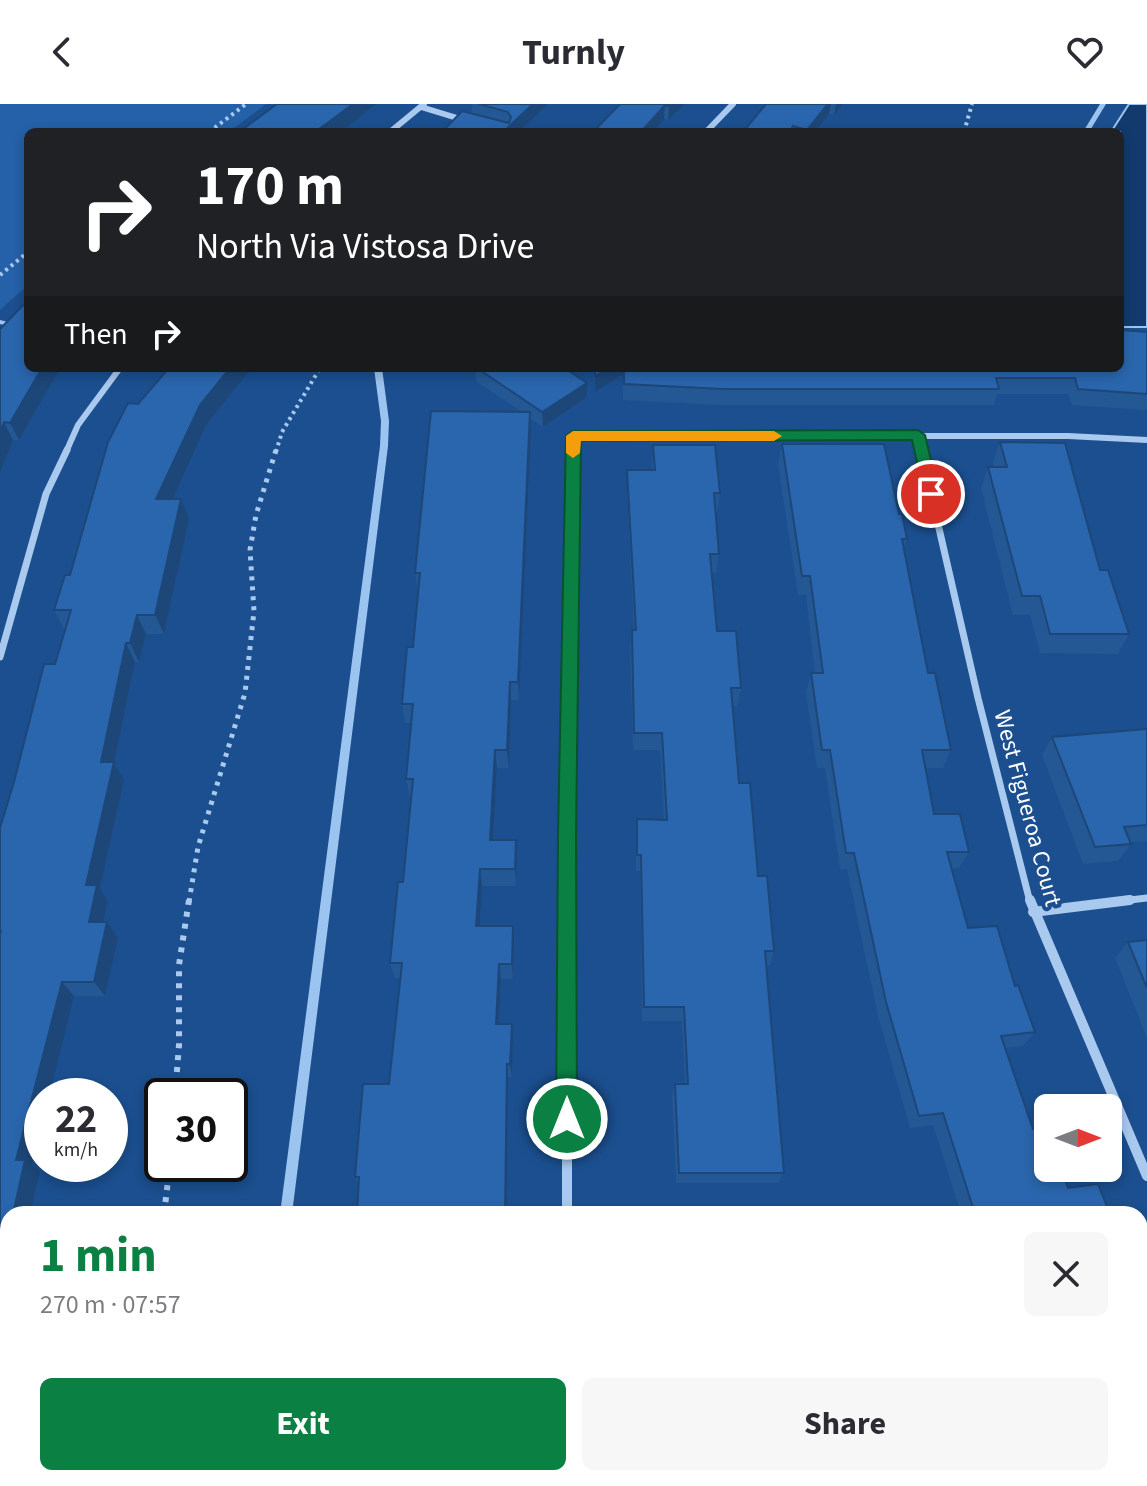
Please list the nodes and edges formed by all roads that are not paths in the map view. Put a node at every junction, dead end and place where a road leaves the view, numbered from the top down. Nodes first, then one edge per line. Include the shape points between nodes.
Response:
1 (733, 104) edge
2 (423, 106) edge
3 (477, 124) edge
4 (395, 128) edge
5 (710, 128) edge
6 (117, 372) edge
7 (918, 435) junction
8 (1147, 440) edge
9 (0, 657) edge
10 (1147, 898) edge
11 (1033, 912) junction
12 (1147, 1176) edge
13 (567, 1206) edge

1 - 5 street
2 - 3 street
2 - 4 street
6 - 9 street via 78,425 46,494
7 - 8 street
7 - 11 street, West Figueroa Court
7 - 13 street via 573,436
10 - 11 street
11 - 12 street, West Figueroa Court

